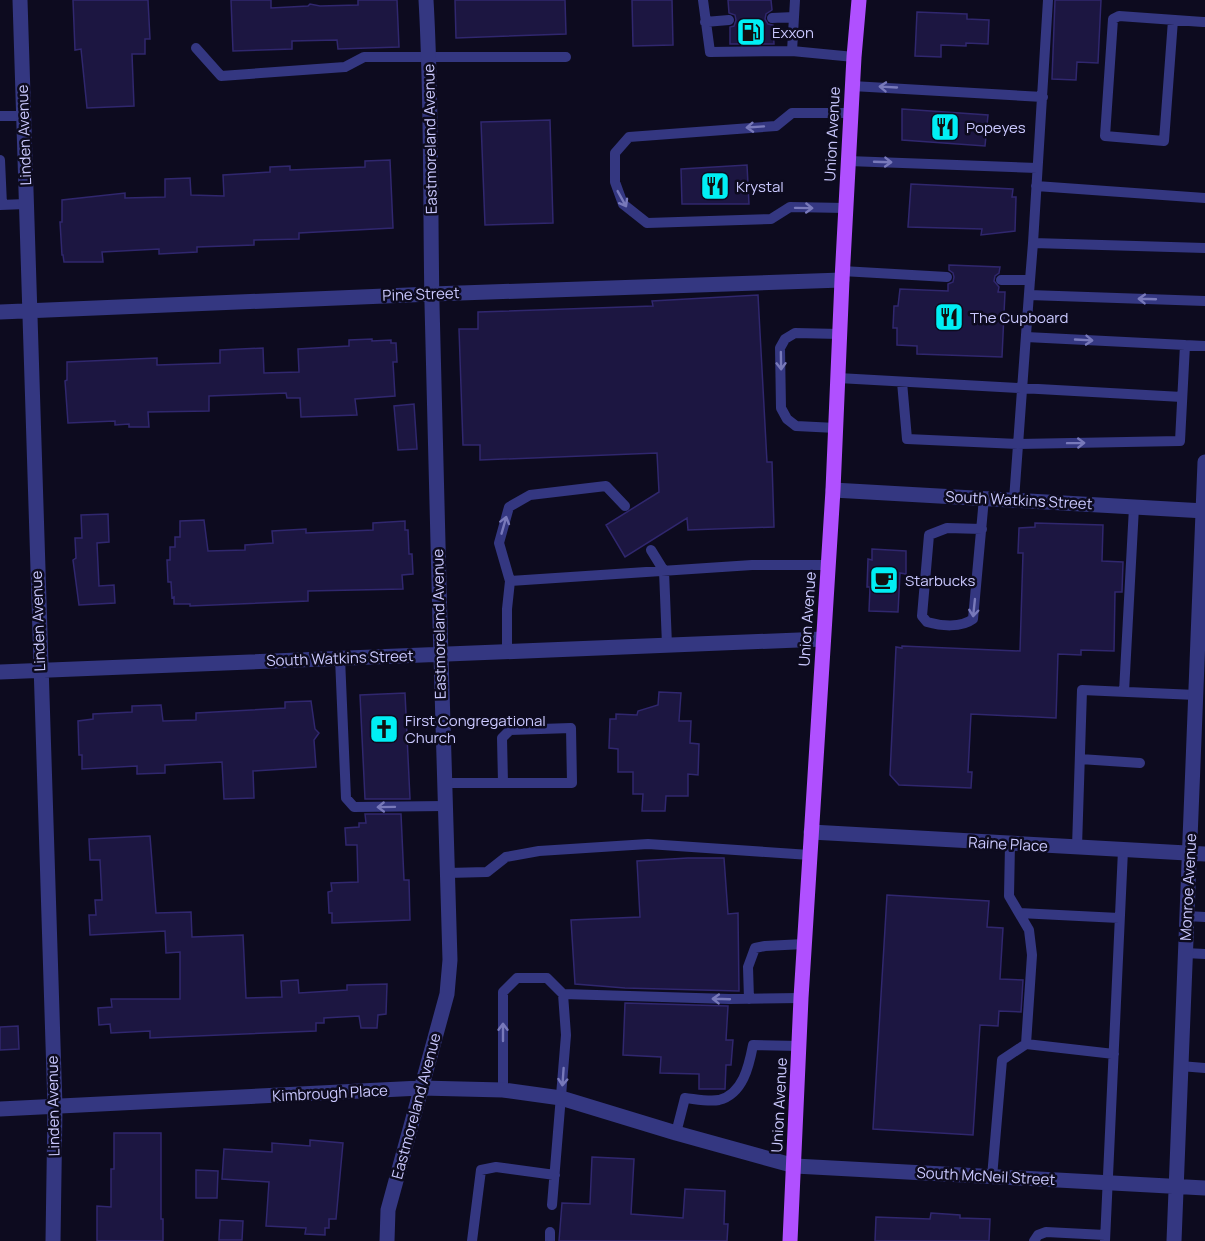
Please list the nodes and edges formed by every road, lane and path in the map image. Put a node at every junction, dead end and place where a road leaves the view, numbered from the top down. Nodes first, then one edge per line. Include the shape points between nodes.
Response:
1 (20, 0) edge
2 (426, 0) edge
3 (703, 0) edge
4 (795, 0) edge
5 (859, 0) edge
6 (1048, 0) edge
7 (794, 16) junction
8 (772, 18) dead end
9 (729, 20) dead end
10 (1173, 20) junction
11 (705, 22) junction
12 (1205, 22) edge
13 (195, 48) dead end
14 (792, 51) junction
15 (429, 55) junction
16 (566, 57) dead end
17 (854, 57) junction
18 (852, 86) junction
19 (1043, 97) junction
20 (851, 113) junction
21 (0, 116) edge
22 (24, 116) junction
23 (0, 160) edge
24 (848, 160) junction
25 (1037, 168) junction
26 (1036, 186) junction
27 (1205, 198) edge
28 (26, 204) junction
29 (1, 205) edge
30 (846, 208) junction
31 (1033, 243) junction
32 (1205, 248) edge
33 (842, 276) junction
34 (947, 277) dead end
35 (1001, 280) dead end
36 (1030, 280) junction
37 (432, 294) junction
38 (1029, 295) junction
39 (1205, 301) edge
40 (29, 311) junction
41 (0, 312) edge
42 (840, 334) junction
43 (1026, 337) junction
44 (1185, 345) junction
45 (1205, 346) edge
46 (838, 378) junction
47 (902, 382) junction
48 (1022, 390) junction
49 (1182, 397) junction
50 (836, 428) junction
51 (1018, 444) junction
52 (1205, 462) edge
53 (833, 490) junction
54 (984, 498) junction
55 (1014, 500) junction
56 (625, 506) dead end
57 (1134, 507) junction
58 (1204, 511) edge
59 (982, 529) junction
60 (651, 550) dead end
61 (1203, 559) edge
62 (828, 565) junction
63 (664, 571) junction
64 (510, 581) junction
65 (823, 639) junction
66 (667, 645) junction
67 (507, 652) junction
68 (440, 654) junction
69 (340, 658) junction
70 (40, 671) junction
71 (0, 672) edge
72 (1124, 692) junction
73 (1196, 695) junction
74 (1080, 759) junction
75 (1140, 763) dead end
76 (444, 783) junction
77 (503, 783) junction
78 (445, 806) junction
79 (811, 832) junction
80 (1010, 844) junction
81 (1077, 848) junction
82 (1122, 850) junction
83 (1198, 854) edge
84 (810, 855) junction
85 (447, 873) junction
86 (1019, 913) junction
87 (1187, 916) junction
88 (1205, 916) edge
89 (1119, 918) junction
90 (804, 944) junction
91 (1185, 953) junction
92 (1205, 954) edge
93 (563, 994) junction
94 (801, 998) junction
95 (748, 999) junction
96 (1026, 1044) junction
97 (800, 1046) junction
98 (1114, 1054) junction
99 (1180, 1066) junction
100 (1205, 1068) edge
101 (421, 1088) junction
102 (503, 1090) junction
103 (561, 1098) junction
104 (55, 1107) junction
105 (0, 1109) edge
106 (676, 1133) junction
107 (795, 1166) junction
108 (555, 1175) junction
109 (992, 1177) junction
110 (1107, 1183) junction
111 (1178, 1186) junction
112 (1205, 1188) edge
113 (552, 1205) dead end
114 (1105, 1238) edge
115 (53, 1241) edge
116 (387, 1241) edge
117 (471, 1241) edge
118 (790, 1241) edge
119 (1034, 1241) edge
120 (1174, 1241) edge

1 - 22 street, Linden Avenue
2 - 15 street, Eastmoreland Avenue
3 - 11 lane
4 - 7 lane
5 - 17 main road, Union Avenue
6 - 19 lane
7 - 8 lane
7 - 14 lane
9 - 11 lane
10 - 10 lane via 1119,16 1113,19 1105,136 1164,141
10 - 12 lane
11 - 14 lane via 710,52
13 - 15 lane via 221,76 345,67 364,57
14 - 17 lane
15 - 16 lane
15 - 37 street, Eastmoreland Avenue
17 - 18 main road, Union Avenue
19 -> 18 lane
18 - 20 main road, Union Avenue
19 - 25 lane
20 - 24 main road, Union Avenue
20 -> 30 lane via 792,113 776,126 629,137 615,153 615,182 623,204 647,223 771,219 790,207
21 - 22 lane
22 - 28 street, Linden Avenue
23 - 29 lane
24 -> 25 lane
24 - 30 main road, Union Avenue
25 - 26 lane
26 - 27 lane
26 - 31 lane
28 - 29 lane
28 - 40 street, Linden Avenue
30 - 33 main road, Union Avenue
31 - 32 lane
31 - 36 lane
33 - 34 lane
33 - 37 street, Pine Street
33 - 42 main road, Union Avenue
35 - 36 lane
36 - 38 lane
37 - 40 street, Pine Street
37 - 68 street, Eastmoreland Avenue
39 -> 38 lane
38 - 43 lane
40 - 41 street, Pine Street
40 - 70 street, Linden Avenue
42 - 46 main road, Union Avenue
42 -> 50 lane via 795,333 780,348 781,408 787,419 796,426
43 -> 44 lane
43 - 48 lane
44 - 45 lane
44 - 49 lane
46 - 47 lane
46 - 50 main road, Union Avenue
47 - 48 lane
47 - 51 lane via 907,439
48 - 49 lane
48 - 51 lane
51 -> 49 lane via 1180,441
50 - 53 main road, Union Avenue
51 - 55 lane
52 - 58 street, Monroe Avenue
53 - 54 street, South Watkins Street
53 - 62 main road, Union Avenue
54 - 55 street, South Watkins Street
54 - 59 lane
55 - 57 street, South Watkins Street
64 -> 56 lane via 499,543 509,507 530,495 606,486
57 - 58 street, South Watkins Street
57 - 72 lane
58 - 61 street, Monroe Avenue
59 -> 59 lane via 973,619 967,624 946,626 927,622 922,616 929,535 947,528
60 - 63 lane
61 - 73 street, Monroe Avenue
62 - 63 lane
62 - 65 main road, Union Avenue
63 - 64 lane
63 - 66 lane
64 - 67 lane
65 - 66 street, South Watkins Street
65 - 79 main road, Union Avenue
66 - 67 street, South Watkins Street
67 - 68 street, South Watkins Street
68 - 69 street, South Watkins Street
68 - 76 street, Eastmoreland Avenue
69 - 70 street, South Watkins Street
78 -> 69 lane via 354,807 346,798
70 - 71 street, South Watkins Street
70 - 104 street, Linden Avenue
72 - 73 lane
72 - 74 lane via 1082,690
73 - 83 street, Monroe Avenue
74 - 75 lane
74 - 81 lane
76 - 77 lane
76 - 78 street, Eastmoreland Avenue
77 - 77 lane via 572,783 571,728 510,729 502,738
78 - 85 street, Eastmoreland Avenue
79 - 80 street, Raine Place
79 - 84 main road, Union Avenue
80 - 81 street, Raine Place
80 - 86 lane via 1009,896
81 - 82 street, Raine Place
82 - 83 street, Raine Place
82 - 89 lane
83 - 87 street, Monroe Avenue
84 - 85 lane via 648,844 539,852 506,857 487,872
84 - 90 main road, Union Avenue
85 - 101 street, Eastmoreland Avenue via 447,994
86 - 89 lane
86 - 96 lane via 1029,930 1032,955
87 - 88 lane
87 - 91 street, Monroe Avenue
89 - 98 lane
90 - 94 main road, Union Avenue
90 - 95 lane via 756,948 748,966
91 - 92 lane
91 - 99 street, Monroe Avenue
95 -> 93 lane
102 -> 93 lane via 503,992 517,978 547,978
93 -> 103 lane via 566,1035
94 - 95 lane
94 - 97 main road, Union Avenue
96 - 98 lane
96 - 109 lane via 1002,1060
97 - 106 lane via 753,1045 748,1068 735,1091 718,1100 685,1098
97 - 107 main road, Union Avenue
98 - 110 lane
99 - 100 lane
99 - 111 street, Monroe Avenue
101 - 102 street, Kimbrough Place
101 - 104 street, Kimbrough Place
101 - 116 street, Eastmoreland Avenue via 388,1210
102 - 103 street, Kimbrough Place
103 - 106 street, Kimbrough Place
103 - 108 lane
104 - 105 street, Kimbrough Place
104 - 115 street, Linden Avenue
106 - 107 street, Kimbrough Place
107 - 109 street, South McNeil Street
107 - 118 main road, Union Avenue
108 - 113 lane
108 - 117 lane via 496,1167 481,1170
109 - 110 street, South McNeil Street
110 - 111 street, South McNeil Street
110 - 114 lane
111 - 112 street, South McNeil Street
111 - 120 street, Monroe Avenue
114 - 119 lane via 1046,1232

